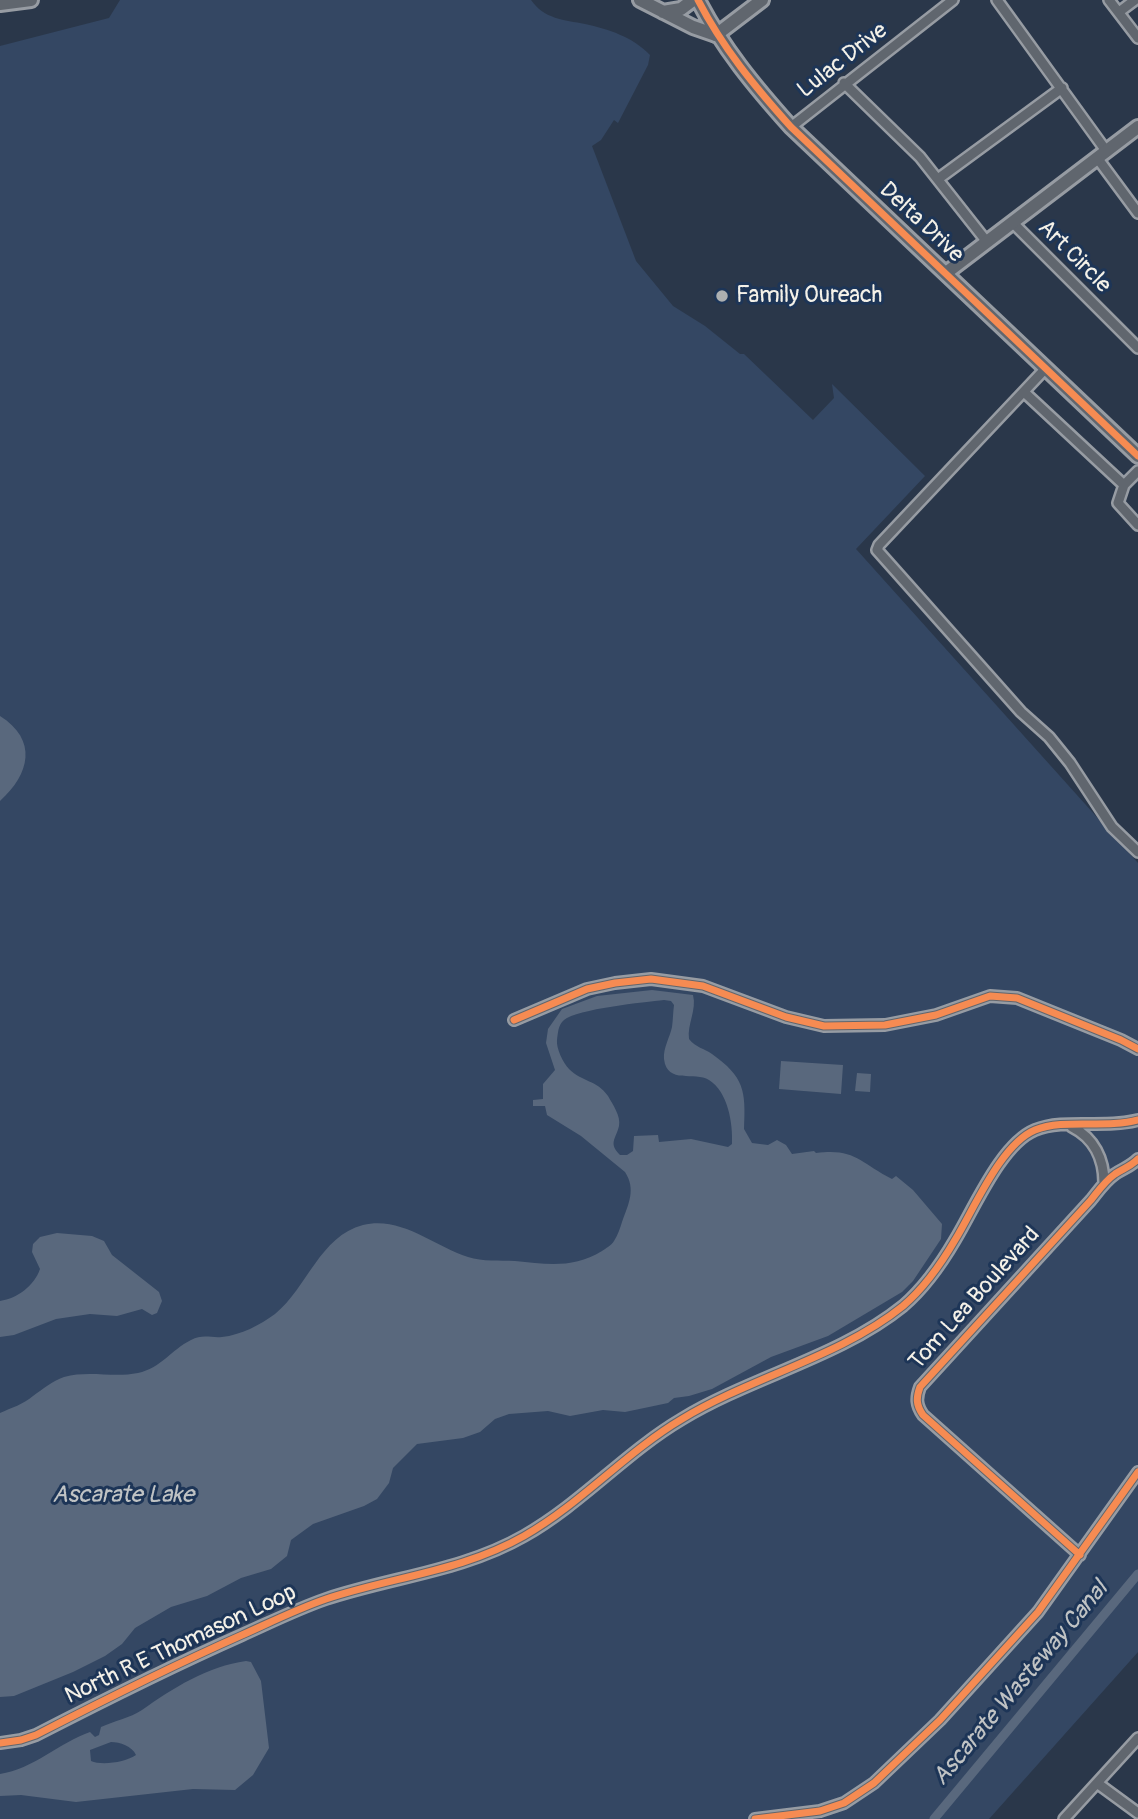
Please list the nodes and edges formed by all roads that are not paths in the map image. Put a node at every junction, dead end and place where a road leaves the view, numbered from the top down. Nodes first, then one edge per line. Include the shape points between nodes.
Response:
1 (31, 0) edge
2 (640, 0) edge
3 (696, 0) edge
4 (762, 0) edge
5 (953, 0) edge
6 (997, 0) edge
7 (1109, 0) edge
8 (1135, 0) edge
9 (0, 4) edge
10 (663, 12) junction
11 (1119, 12) junction
12 (716, 35) junction
13 (1138, 38) edge
14 (844, 83) junction
15 (1062, 88) junction
16 (791, 127) junction
17 (1138, 127) edge
18 (1102, 155) junction
19 (938, 179) junction
20 (1138, 213) edge
21 (1013, 222) junction
22 (987, 242) junction
23 (946, 273) junction
24 (1138, 348) edge
25 (1046, 368) junction
26 (1024, 392) junction
27 (1135, 448) edge
28 (1138, 471) edge
29 (1124, 485) junction
30 (1138, 525) edge
31 (1138, 852) edge
32 (514, 1020) dead end
33 (1138, 1049) edge
34 (1138, 1120) edge
35 (1068, 1126) junction
36 (1138, 1158) edge
37 (1134, 1170) edge
38 (1104, 1183) junction
39 (1138, 1472) edge
40 (1080, 1555) junction
41 (1138, 1738) edge
42 (0, 1743) edge
43 (1097, 1783) junction
44 (1138, 1813) edge
45 (755, 1819) edge
46 (1064, 1819) edge

1 - 9 main road
2 - 10 main road
3 - 10 main road
3 - 12 main road, Delta Drive
4 - 12 main road
5 - 14 street, Lulac Drive
6 - 15 street
7 - 11 street
8 - 11 street
10 - 12 main road
11 - 13 street
12 - 16 main road, Delta Drive
14 - 16 street, Lulac Drive
14 - 19 street
15 - 18 street
15 - 19 street
16 - 23 main road, Delta Drive
17 - 18 main road
18 - 20 street
18 - 21 main road
19 - 22 street
21 - 22 main road
21 - 24 street, Art Circle
22 - 23 main road
23 - 25 main road, Delta Drive
25 - 26 street
25 - 27 main road, Delta Drive
26 - 29 street
26 - 31 street via 877,550 1049,737 1112,827
28 - 29 street
29 - 30 street via 1118,503
32 - 33 street via 587,989 651,979 703,986 824,1026 885,1025 936,1015 990,996 1017,998
34 - 35 street, North R E Thomason Loop
35 - 38 street via 1096,1149
35 - 42 street, North R E Thomason Loop via 1037,1129 1015,1143 933,1273 891,1315 683,1418 523,1537 433,1572 323,1600 185,1661 36,1735
36 - 37 street, Tom Lea Boulevard
37 - 38 street, Tom Lea Boulevard via 1116,1173
38 - 40 street, Tom Lea Boulevard via 920,1387 917,1396 923,1415
39 - 40 street
40 - 45 street via 1004,1651 874,1783 844,1803 820,1811
41 - 43 street
43 - 44 street
43 - 46 street

